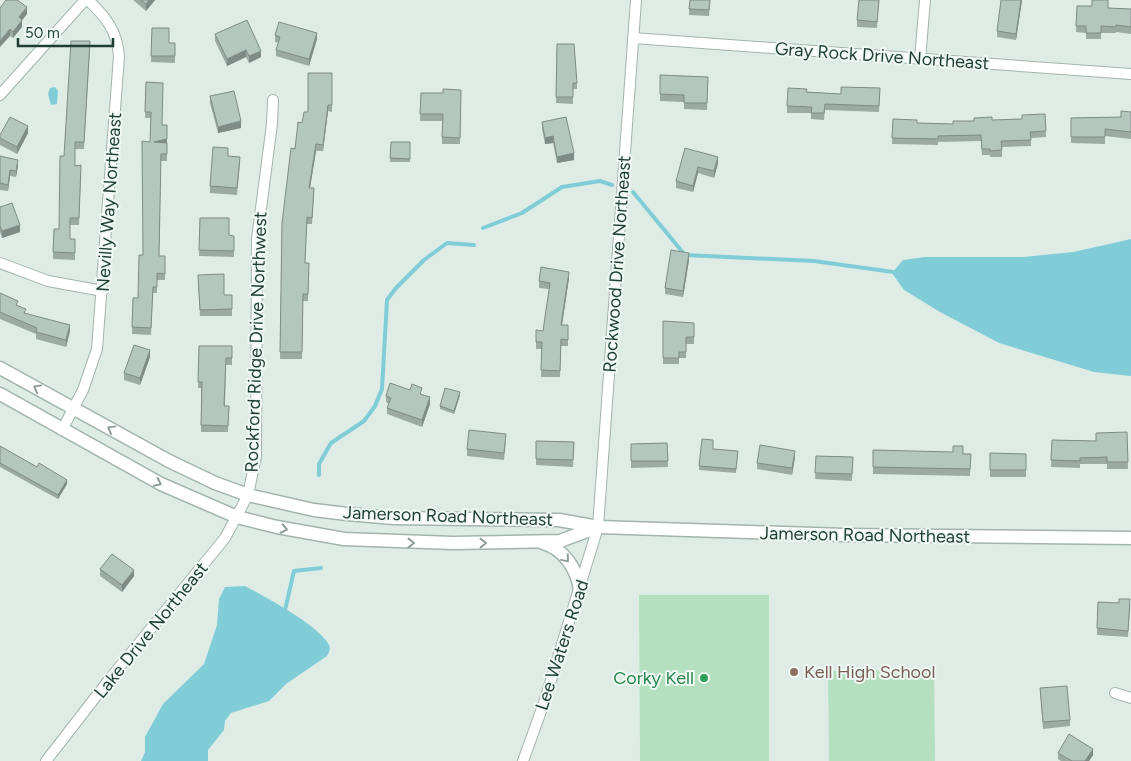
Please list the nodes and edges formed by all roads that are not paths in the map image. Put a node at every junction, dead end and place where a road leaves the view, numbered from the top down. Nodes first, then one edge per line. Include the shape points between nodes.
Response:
1 (87, 0) edge
2 (636, 0) edge
3 (925, 0) edge
4 (633, 38) junction
5 (920, 59) junction
6 (1131, 74) edge
7 (0, 95) edge
8 (273, 100) dead end
9 (0, 263) edge
10 (103, 291) junction
11 (0, 368) edge
12 (0, 394) edge
13 (74, 408) junction
14 (62, 430) junction
15 (248, 495) junction
16 (237, 517) junction
17 (598, 527) junction
18 (1131, 538) edge
19 (538, 542) junction
20 (580, 590) junction
21 (1115, 692) dead end
22 (1131, 698) edge
23 (46, 761) edge
24 (523, 761) edge

1 - 7 street
1 - 10 street, Nevilly Way Northeast via 112,28 119,56
2 - 4 street, Rockwood Drive Northeast
3 - 5 street
4 - 5 street, Gray Rock Drive Northeast
4 - 17 street, Rockwood Drive Northeast
5 - 6 street, Gray Rock Drive Northeast
8 - 15 street, Rockford Ridge Drive Northwest via 257,240 256,449
9 - 10 street via 48,281
10 - 13 street, Nevilly Way Northeast via 97,349
13 -> 11 street, Jamerson Road Northeast
12 - 14 street, Jamerson Road Northeast
13 - 14 street, Nevilly Way Northeast
15 -> 13 street, Jamerson Road Northeast via 178,466
14 -> 16 street, Jamerson Road Northeast via 161,484
15 - 16 street, Lake Drive Northeast
15 - 17 street, Jamerson Road Northeast via 314,510 357,515 560,520
16 -> 19 street, Jamerson Road Northeast via 344,539 396,543
16 - 23 street, Lake Drive Northeast via 204,566
17 - 18 street, Jamerson Road Northeast via 853,536
17 - 19 street, Jamerson Road Northeast via 560,541
17 - 20 street, Lee Waters Road
19 -> 20 street via 555,548 568,561 577,576
20 - 24 street, Lee Waters Road
21 - 22 street

